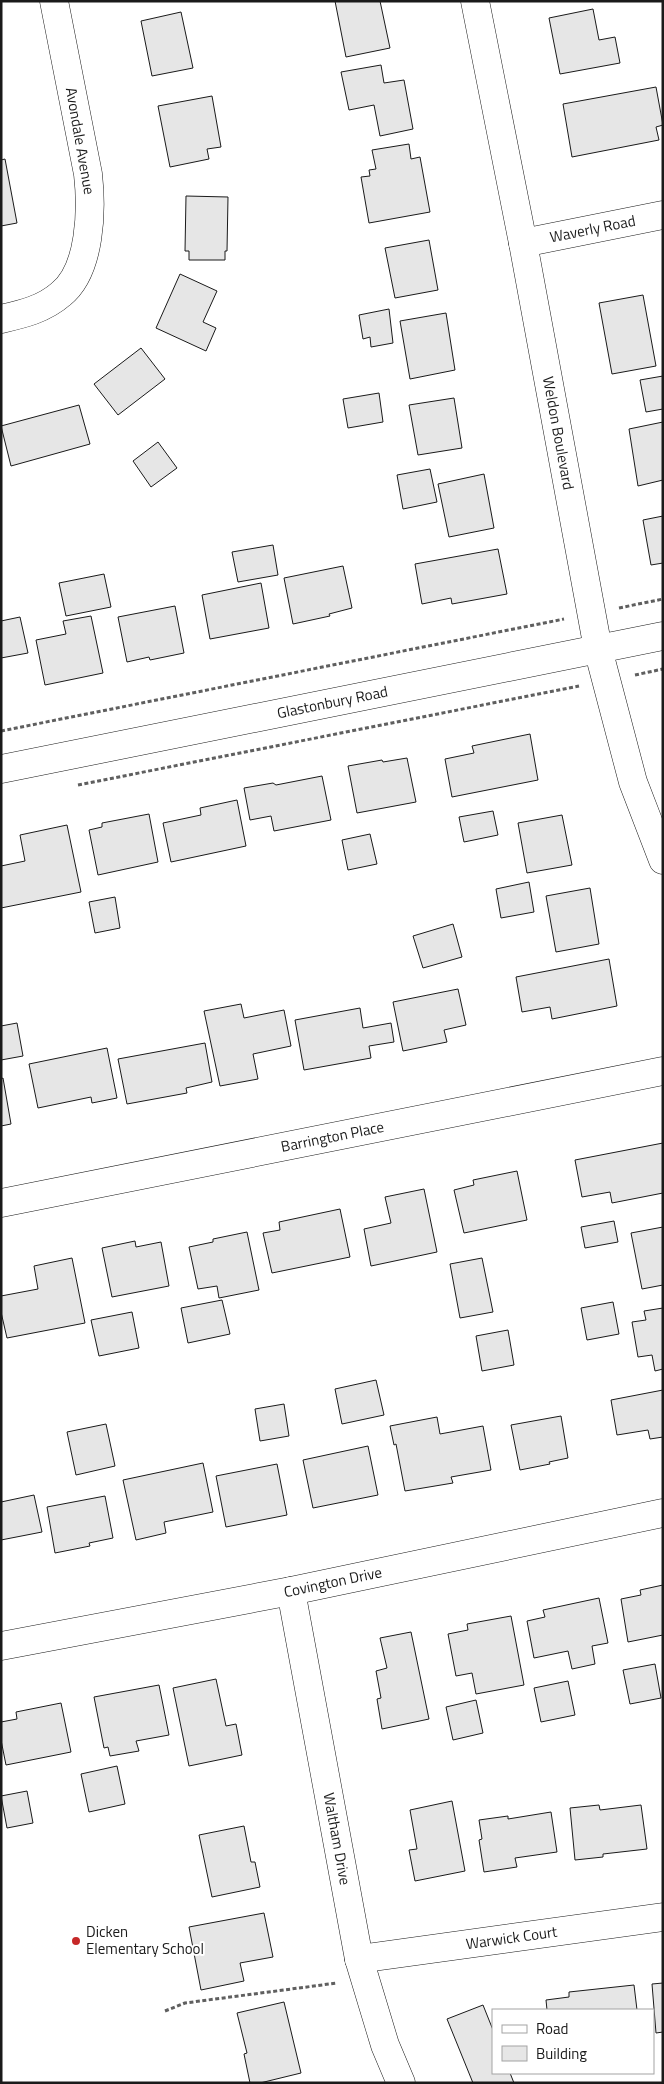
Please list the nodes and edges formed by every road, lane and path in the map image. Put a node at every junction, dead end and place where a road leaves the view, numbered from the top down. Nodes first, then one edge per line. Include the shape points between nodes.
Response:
1 (54, 1) edge
2 (475, 1) edge
3 (663, 215) edge
4 (523, 242) junction
5 (1, 319) edge
6 (663, 599) edge
7 (591, 613) junction
8 (663, 636) edge
9 (598, 649) junction
10 (663, 670) edge
11 (606, 680) junction
12 (1, 731) edge
13 (1, 769) edge
14 (69, 787) dead end
15 (663, 860) edge
16 (663, 1072) edge
17 (1, 1204) edge
18 (663, 1512) edge
19 (291, 1591) junction
20 (1, 1646) edge
21 (663, 1917) edge
22 (362, 1969) junction
23 (165, 2010) dead end
24 (401, 2083) edge

1 - 5 street, Avondale Avenue via 88,174 91,203 86,245 74,280 61,294 34,311
2 - 4 street, Weldon Boulevard
3 - 4 street, Waverly Road
4 - 7 street, Weldon Boulevard
6 - 7 path
7 - 9 street, Weldon Boulevard
7 - 12 path
8 - 9 street, Glastonbury Road
9 - 11 street, Weldon Boulevard
9 - 13 street, Glastonbury Road
10 - 11 path
11 - 14 path
11 - 15 street, Weldon Boulevard via 634,782
16 - 17 street, Barrington Place
18 - 19 street, Covington Drive
19 - 20 street, Covington Drive
19 - 22 street, Waltham Drive
21 - 22 street, Warwick Court
22 - 23 path via 185,2003
22 - 24 street, Waltham Drive via 385,2045

